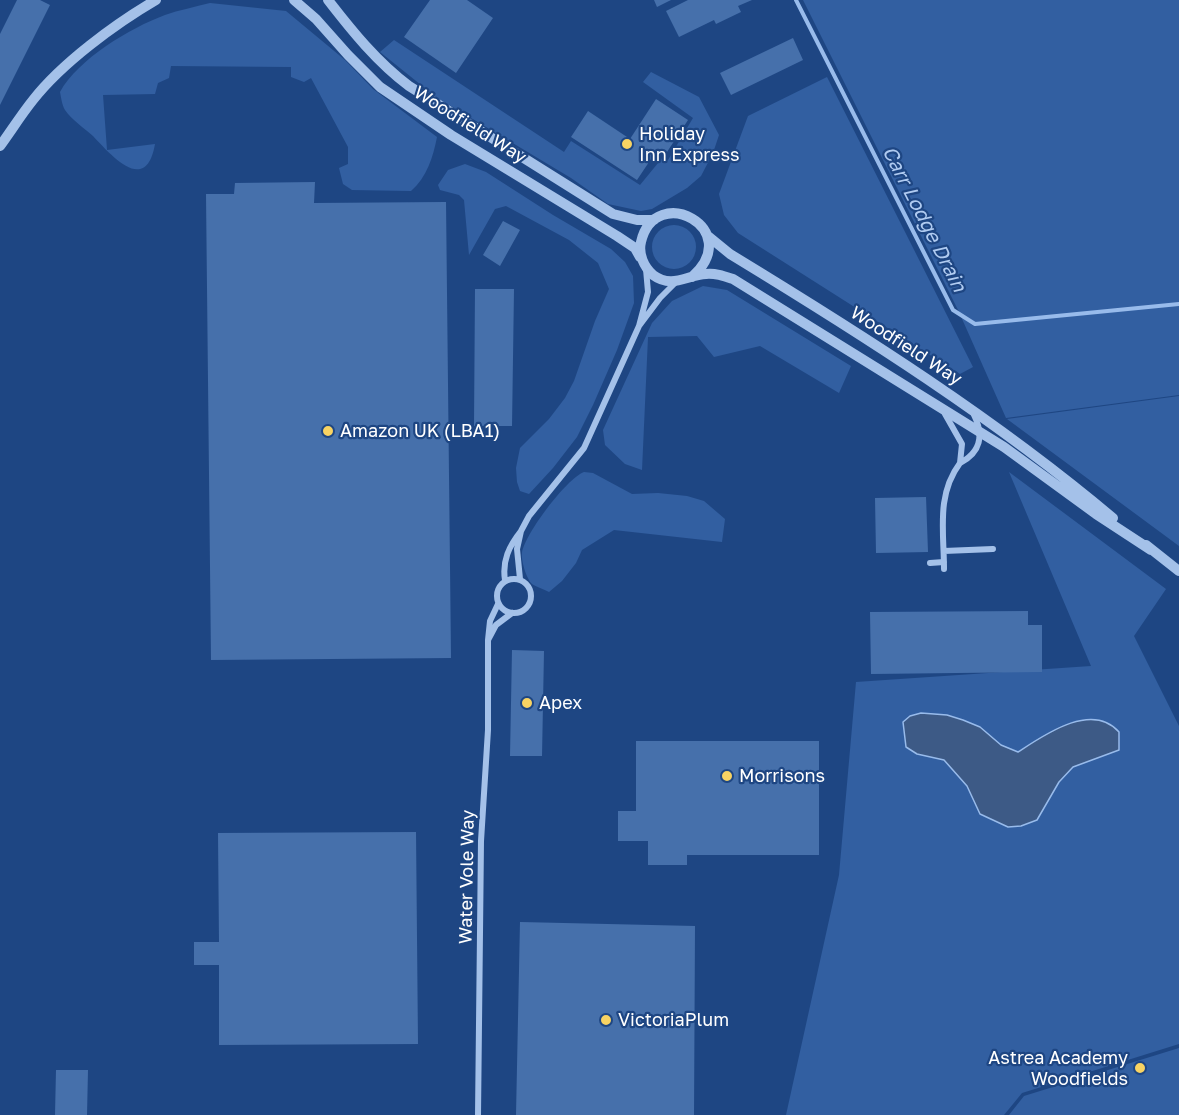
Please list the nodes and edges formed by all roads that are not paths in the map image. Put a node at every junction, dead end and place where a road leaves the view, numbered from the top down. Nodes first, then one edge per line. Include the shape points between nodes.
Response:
1 (156, 0) edge
2 (294, 0) edge
3 (328, 0) edge
4 (0, 146) edge
5 (654, 220) junction
6 (708, 236) junction
7 (644, 263) junction
8 (692, 277) junction
9 (677, 282) junction
10 (639, 326) junction
11 (966, 405) junction
12 (944, 411) junction
13 (980, 433) junction
14 (960, 464) junction
15 (521, 531) junction
16 (993, 549) dead end
17 (944, 550) junction
18 (1151, 550) junction
19 (930, 563) dead end
20 (1179, 571) edge
21 (520, 579) junction
22 (505, 580) junction
23 (498, 604) junction
24 (512, 613) junction
25 (488, 640) junction
26 (477, 1115) edge

1 - 4 street via 70,62 33,99
2 - 7 street, Woodfield Way via 380,87 635,248
3 - 5 street, Woodfield Way via 362,42 409,86 614,214
5 - 6 street via 674,213 688,215 701,224
5 - 7 street via 644,232 640,246
6 - 8 street via 708,256
6 - 11 street, Woodfield Way via 730,254
7 - 9 street via 653,275
7 - 10 street via 648,292
8 - 9 street
8 - 12 street, Woodfield Way via 718,274 733,279
9 - 10 street
10 - 15 street via 584,448
11 - 13 street, Woodfield Way via 973,412
11 - 18 street, Woodfield Way
12 - 13 street, Woodfield Way
12 - 14 street, Woodfield Way via 963,444
13 - 14 street via 975,452
13 - 18 street, Woodfield Way
14 - 17 street via 944,496
15 - 21 street via 517,549
15 - 22 street via 508,550
16 - 17 street
17 - 19 street via 944,566
18 - 20 street, Woodfield Way
21 - 22 street
21 - 24 street via 530,588 531,599 525,609
22 - 23 street via 497,593
23 - 24 street
23 - 25 street, Water Vole Way via 489,621
24 - 25 street via 496,626
25 - 26 street, Water Vole Way

